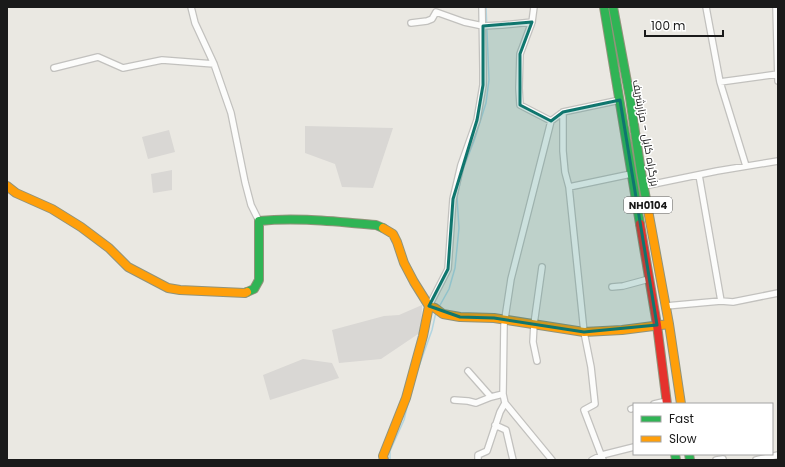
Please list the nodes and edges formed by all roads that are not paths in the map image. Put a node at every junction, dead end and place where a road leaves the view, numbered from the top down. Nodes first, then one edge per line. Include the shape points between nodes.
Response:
1 (191, 7) edge
2 (482, 7) edge
3 (534, 7) edge
4 (604, 7) edge
5 (613, 7) edge
6 (706, 7) edge
7 (776, 7) edge
8 (532, 22) junction
9 (411, 24) dead end
10 (486, 25) junction
11 (214, 64) junction
12 (54, 68) dead end
13 (778, 74) edge
14 (778, 81) edge
15 (720, 82) junction
16 (620, 100) junction
17 (563, 112) junction
18 (551, 120) junction
19 (778, 162) edge
20 (746, 166) junction
21 (631, 174) junction
22 (699, 175) junction
23 (7, 186) edge
24 (644, 186) junction
25 (569, 187) junction
26 (259, 221) junction
27 (542, 268) dead end
28 (649, 279) junction
29 (612, 287) dead end
30 (778, 293) edge
31 (721, 301) junction
32 (666, 306) junction
33 (432, 307) junction
34 (505, 320) junction
35 (534, 324) junction
36 (669, 324) junction
37 (657, 325) junction
38 (584, 332) junction
39 (537, 361) dead end
40 (468, 371) dead end
41 (503, 394) junction
42 (491, 397) junction
43 (454, 400) dead end
44 (505, 403) junction
45 (667, 403) edge
46 (681, 403) edge
47 (495, 425) junction
48 (633, 447) edge
49 (778, 455) edge
50 (603, 458) edge
51 (723, 458) edge
52 (384, 460) edge
53 (478, 460) edge
54 (513, 460) edge
55 (552, 460) edge
56 (592, 460) edge
57 (716, 460) edge
58 (756, 460) edge

1 - 11 street
2 - 10 street
3 - 8 street
4 - 16 main road, بزرگراه کابل - مزارشریف / NH0104
5 - 24 main road, بزرگراه کابل - مزارشریف / NH0104
6 - 15 street
7 - 13 street
8 - 10 street
8 - 18 street via 520,54 520,105
9 - 10 street via 432,20 436,12 464,22
10 - 33 street via 483,85 478,120 461,165 454,199 448,269
11 - 12 street via 162,60 123,68 98,56
11 - 26 street via 231,113 244,182
13 - 14 street
13 - 15 street
15 - 20 street
16 - 17 street
16 - 21 main road, بزرگراه کابل - مزارشریف / NH0104
17 - 18 street
17 - 25 street via 563,151
18 - 34 street via 511,279
19 - 20 street
20 - 22 street
21 - 25 street
21 - 28 main road, بزرگراه کابل - مزارشریف / NH0104
22 - 24 street
22 - 31 street
23 - 26 main road via 81,227 109,248 128,267 168,288 180,290 245,293 256,288 259,280
24 - 32 main road, بزرگراه کابل - مزارشریف / NH0104
25 - 38 street
26 - 33 main road via 310,220 376,225 385,229 393,234 410,276
27 - 35 street
28 - 29 street
28 - 37 main road, بزرگراه کابل - مزارشریف / NH0104
30 - 31 street via 733,302
31 - 32 street
32 - 36 main road, بزرگراه کابل - مزارشریف / NH0104
33 - 34 main road via 443,314
33 - 52 main road via 406,398 383,456
34 - 35 main road
34 - 41 street
35 - 38 main road
35 - 39 street via 533,342
36 - 37 main road
36 - 46 main road, بزرگراه کابل - مزارشریف / NH0104
37 - 38 main road
37 - 45 main road, بزرگراه کابل - مزارشریف / NH0104
38 - 50 street via 595,404 584,410
40 - 42 street
41 - 42 street
41 - 44 street
42 - 43 street via 476,403
44 - 47 street
44 - 55 street
47 - 53 street via 487,451 478,455
47 - 54 street via 506,430
48 - 50 street
49 - 58 street
50 - 56 street
51 - 57 street

